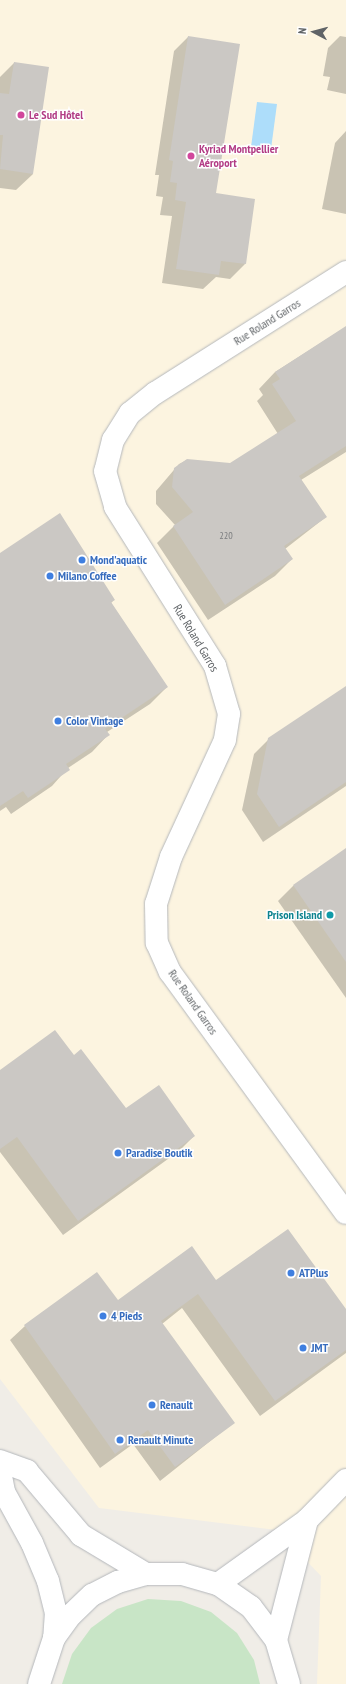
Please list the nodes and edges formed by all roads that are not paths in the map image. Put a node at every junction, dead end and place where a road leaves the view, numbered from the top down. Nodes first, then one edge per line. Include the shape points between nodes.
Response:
1 (346, 272) edge
2 (346, 1214) edge
3 (0, 1461) edge
4 (0, 1471) edge
5 (346, 1480) edge
6 (308, 1520) junction
7 (146, 1574) junction
8 (218, 1584) junction
9 (54, 1638) junction
10 (276, 1640) junction
11 (40, 1684) edge
12 (289, 1684) edge

1 - 2 street, Rue Roland Garros via 140,405 113,440 105,471 115,506 215,666 229,714 225,740 171,857 156,904 156,943 170,972
3 - 7 street via 27,1471 81,1535
4 - 9 street via 4,1492 48,1582 56,1612
5 - 6 street
6 - 8 street
6 - 10 street
7 - 8 street via 182,1574
7 - 9 street via 118,1582 92,1595 71,1615
8 - 10 street via 251,1607
9 - 11 street
10 - 12 street

